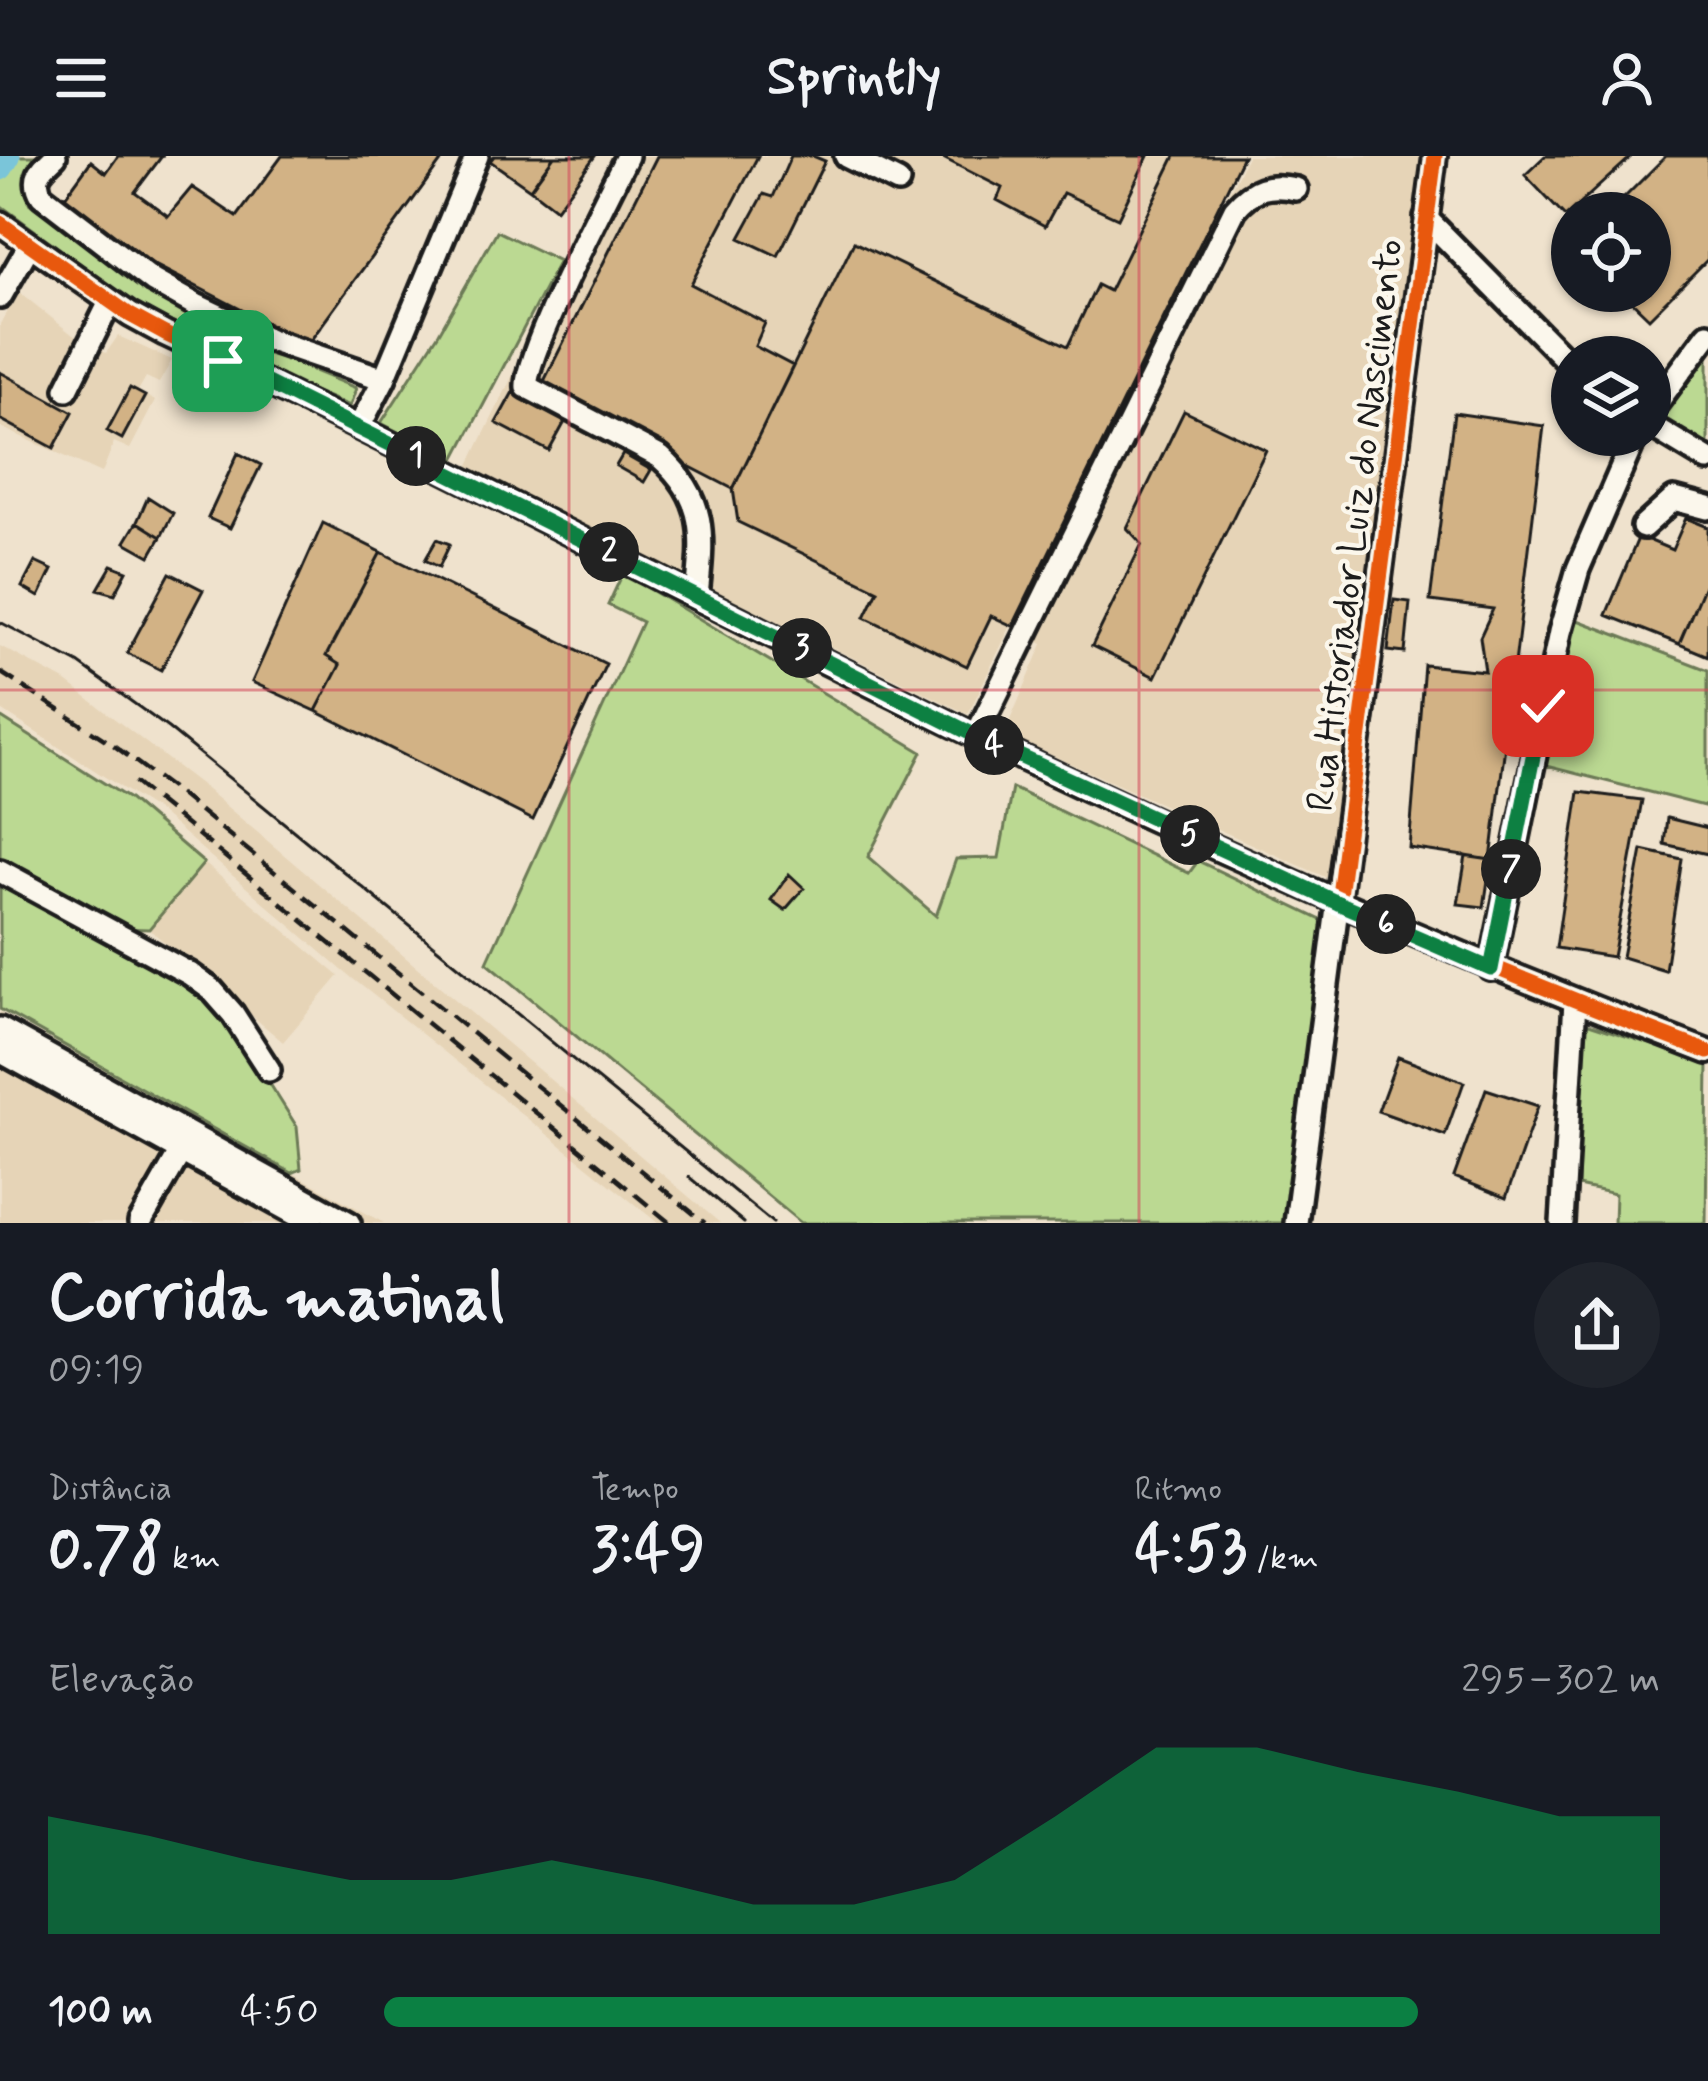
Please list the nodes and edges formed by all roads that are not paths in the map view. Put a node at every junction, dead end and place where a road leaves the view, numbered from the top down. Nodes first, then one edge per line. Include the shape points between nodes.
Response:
1 (55, 156) edge
2 (477, 156) edge
3 (627, 156) edge
4 (846, 156) edge
5 (1435, 156) edge
6 (898, 182) dead end
7 (1296, 188) dead end
8 (1426, 218) junction
9 (0, 223) edge
10 (30, 244) junction
11 (0, 297) edge
12 (110, 302) junction
13 (1708, 334) edge
14 (1551, 345) edge
15 (384, 379) junction
16 (1671, 384) edge
17 (67, 389) dead end
18 (359, 428) junction
19 (1671, 438) edge
20 (1627, 456) edge
21 (1708, 460) edge
22 (1708, 508) edge
23 (1643, 527) dead end
24 (697, 596) junction
25 (976, 736) junction
26 (0, 872) edge
27 (1338, 903) junction
28 (1491, 969) junction
29 (1575, 1001) junction
30 (0, 1029) edge
31 (0, 1051) edge
32 (1708, 1052) edge
33 (269, 1070) dead end
34 (181, 1151) junction
35 (140, 1223) edge
36 (312, 1223) edge
37 (349, 1223) edge
38 (1295, 1223) edge
39 (1562, 1223) edge

1 - 15 street via 36,177 42,196 153,281 270,340
2 - 15 street
3 - 24 street via 526,387 679,474 700,519
4 - 6 street
5 - 8 street, Rua Historiador Luiz do Nascimento
7 - 25 street via 1261,188 1235,209
8 - 14 street
8 - 27 street, Rua Historiador Luiz do Nascimento
9 - 10 street
10 - 11 street
10 - 12 street
12 - 17 street
12 - 18 street
13 - 16 street
15 - 18 street
18 - 24 street
19 - 21 street
20 - 28 street via 1560,632
22 - 23 street via 1674,499
24 - 25 street
25 - 27 street
26 - 33 street via 212,990
27 - 28 street
27 - 38 street, Rua Historiador Luiz do Nascimento
28 - 29 street
29 - 32 street
29 - 39 street
30 - 37 street
31 - 34 street
34 - 35 street
34 - 36 street

